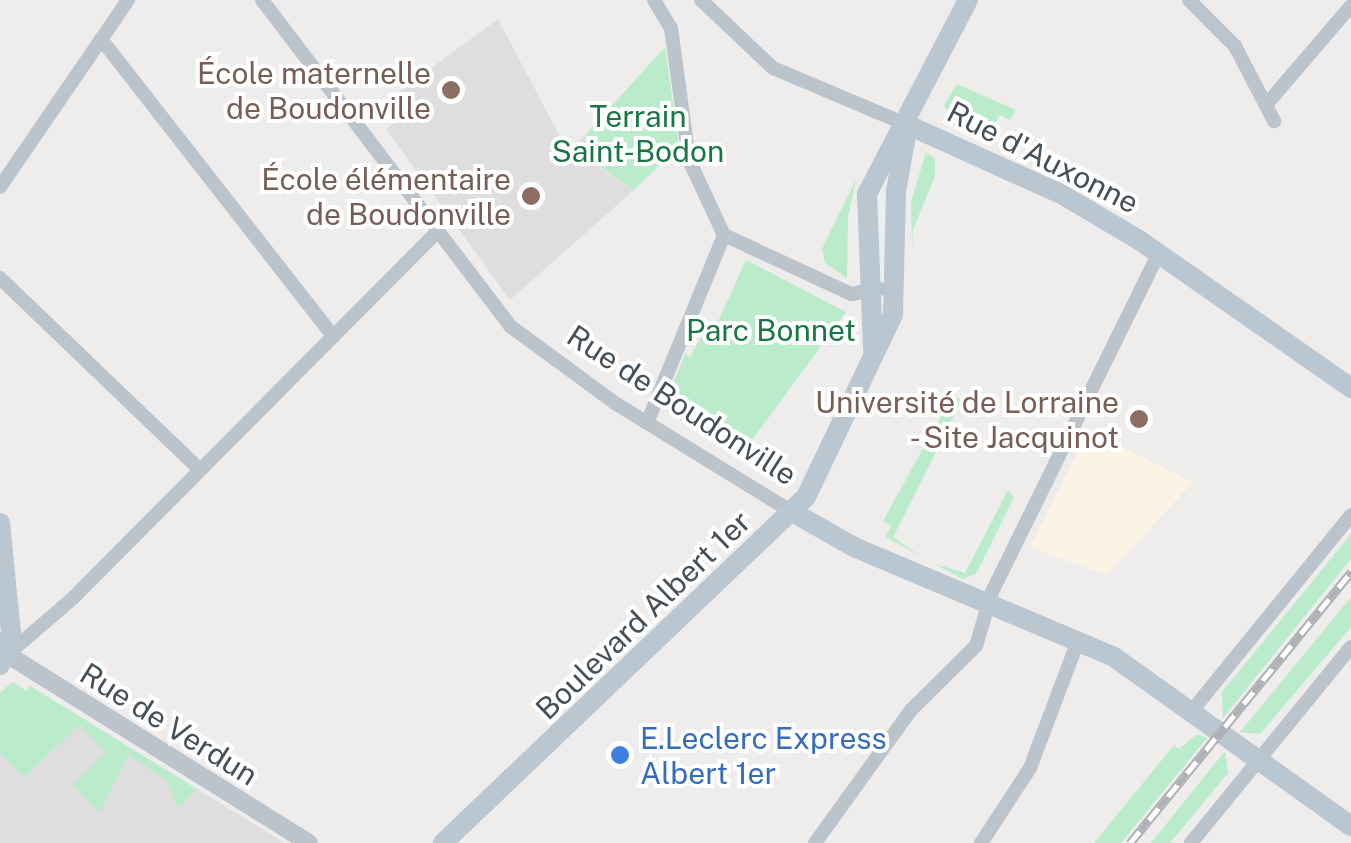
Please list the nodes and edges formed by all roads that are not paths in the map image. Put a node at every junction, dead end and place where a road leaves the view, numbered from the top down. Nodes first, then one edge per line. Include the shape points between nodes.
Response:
1 (128, 0) edge
2 (262, 0) edge
3 (654, 0) edge
4 (701, 0) edge
5 (968, 0) edge
6 (1189, 0) edge
7 (1351, 6) edge
8 (100, 39) junction
9 (1266, 106) junction
10 (1274, 120) dead end
11 (908, 125) junction
12 (0, 187) edge
13 (437, 232) junction
14 (724, 235) junction
15 (1159, 252) junction
16 (0, 278) edge
17 (897, 286) junction
18 (867, 291) junction
19 (333, 336) junction
20 (873, 349) junction
21 (1351, 388) edge
22 (647, 422) junction
23 (198, 468) junction
24 (794, 513) junction
25 (1351, 515) edge
26 (0, 523) edge
27 (987, 604) junction
28 (2, 614) edge
29 (1078, 641) junction
30 (1351, 647) edge
31 (3, 656) edge
32 (1191, 712) junction
33 (1256, 761) junction
34 (1351, 826) edge
35 (310, 843) edge
36 (443, 843) edge
37 (815, 843) edge
38 (981, 843) edge
39 (1191, 843) edge

1 - 8 street
2 - 13 street, Rue de Boudonville
3 - 14 street via 672,28 689,160
4 - 11 street, Rue d'Auxonne via 773,68
5 - 11 main road
6 - 9 street via 1235,46
7 - 9 street
8 - 12 street
8 - 19 street
9 - 10 street
11 - 15 main road, Rue d'Auxonne via 1063,195
11 - 17 main road, Boulevard Albert 1er via 896,191
11 - 18 main road via 885,149 866,194
13 - 19 street
13 - 22 street, Rue de Boudonville via 510,326
14 - 18 street via 846,292
14 - 22 street
15 - 21 main road, Rue d'Auxonne
15 - 27 street
16 - 23 street
17 - 18 street
17 - 20 main road, Boulevard Albert 1er via 888,330
18 - 20 main road
19 - 23 street
20 - 24 main road, Boulevard Albert 1er via 820,472
22 - 24 street, Rue de Boudonville
23 - 31 street via 72,599
24 - 27 main road, Rue de Boudonville via 854,547
24 - 36 main road, Boulevard Albert 1er
25 - 32 street
26 - 28 main road
27 - 29 main road, Rue de Boudonville
27 - 37 street via 976,646 911,710
28 - 31 main road
29 - 32 main road, Rue de Boudonville via 1114,657
29 - 38 street via 1030,768
30 - 33 street
31 - 35 street, Rue de Verdun
32 - 33 main road, Rue de Boudonville
33 - 34 main road, Rue de Boudonville
33 - 39 street

